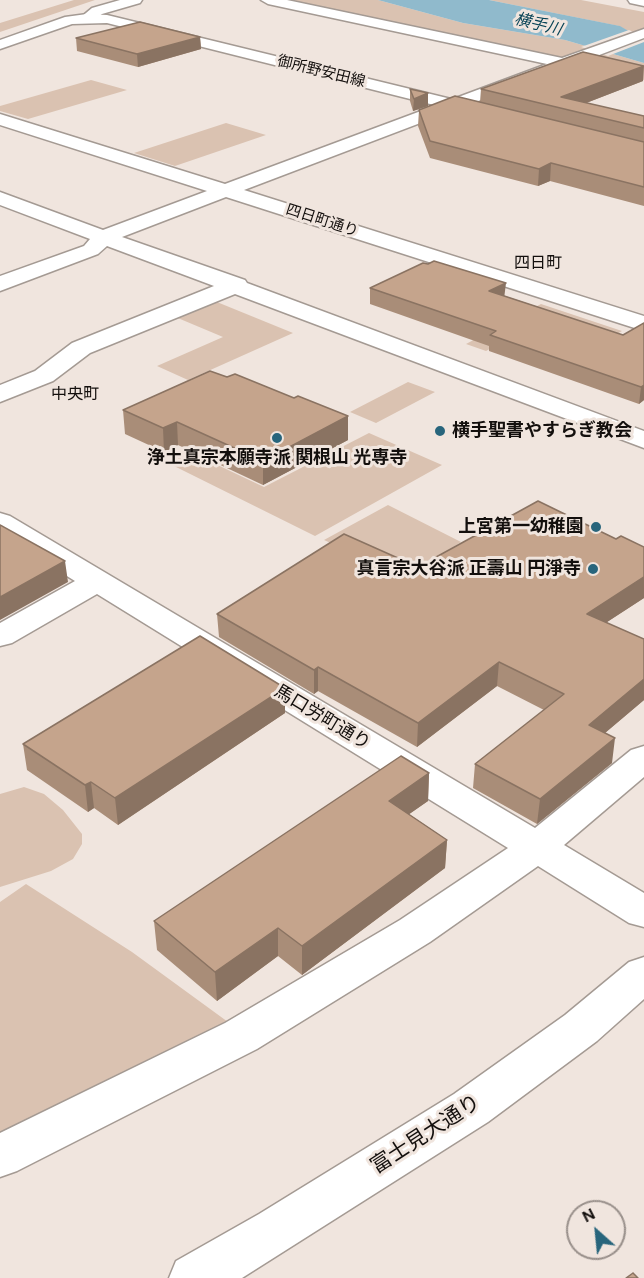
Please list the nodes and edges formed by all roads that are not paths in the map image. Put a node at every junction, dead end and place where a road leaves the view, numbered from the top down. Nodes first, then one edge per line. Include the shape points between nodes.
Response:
1 (135, 0) edge
2 (268, 0) edge
3 (635, 0) edge
4 (644, 2) edge
5 (87, 18) junction
6 (644, 33) edge
7 (0, 45) edge
8 (562, 63) junction
9 (452, 105) junction
10 (493, 115) edge
11 (0, 119) edge
12 (225, 190) junction
13 (0, 198) edge
14 (105, 236) junction
15 (0, 284) edge
16 (237, 285) junction
17 (644, 324) edge
18 (0, 394) edge
19 (644, 440) edge
20 (0, 522) edge
21 (96, 582) junction
22 (0, 636) edge
23 (644, 758) edge
24 (537, 847) junction
25 (644, 912) edge
26 (644, 974) edge
27 (0, 1156) edge
28 (195, 1278) edge

1 - 5 street
2 - 8 street
3 - 4 street
5 - 7 street, 御所野安田線 via 70,20
5 - 9 street, 御所野安田線 via 107,19
6 - 8 street
8 - 9 street
9 - 10 street, 御所野安田線
9 - 12 street
11 - 12 street, 四日町通り
12 - 14 street
12 - 17 street, 四日町通り
13 - 14 street
14 - 15 street via 90,250
14 - 16 street
16 - 18 street via 81,348 44,376
16 - 19 street
20 - 21 street, 馬口労町通り
21 - 22 street
21 - 24 street, 馬口労町通り
23 - 24 street
24 - 25 street, 馬口労町通り
24 - 27 street via 416,931 241,1036
26 - 28 street, 富士見大通り via 581,1028 471,1108

